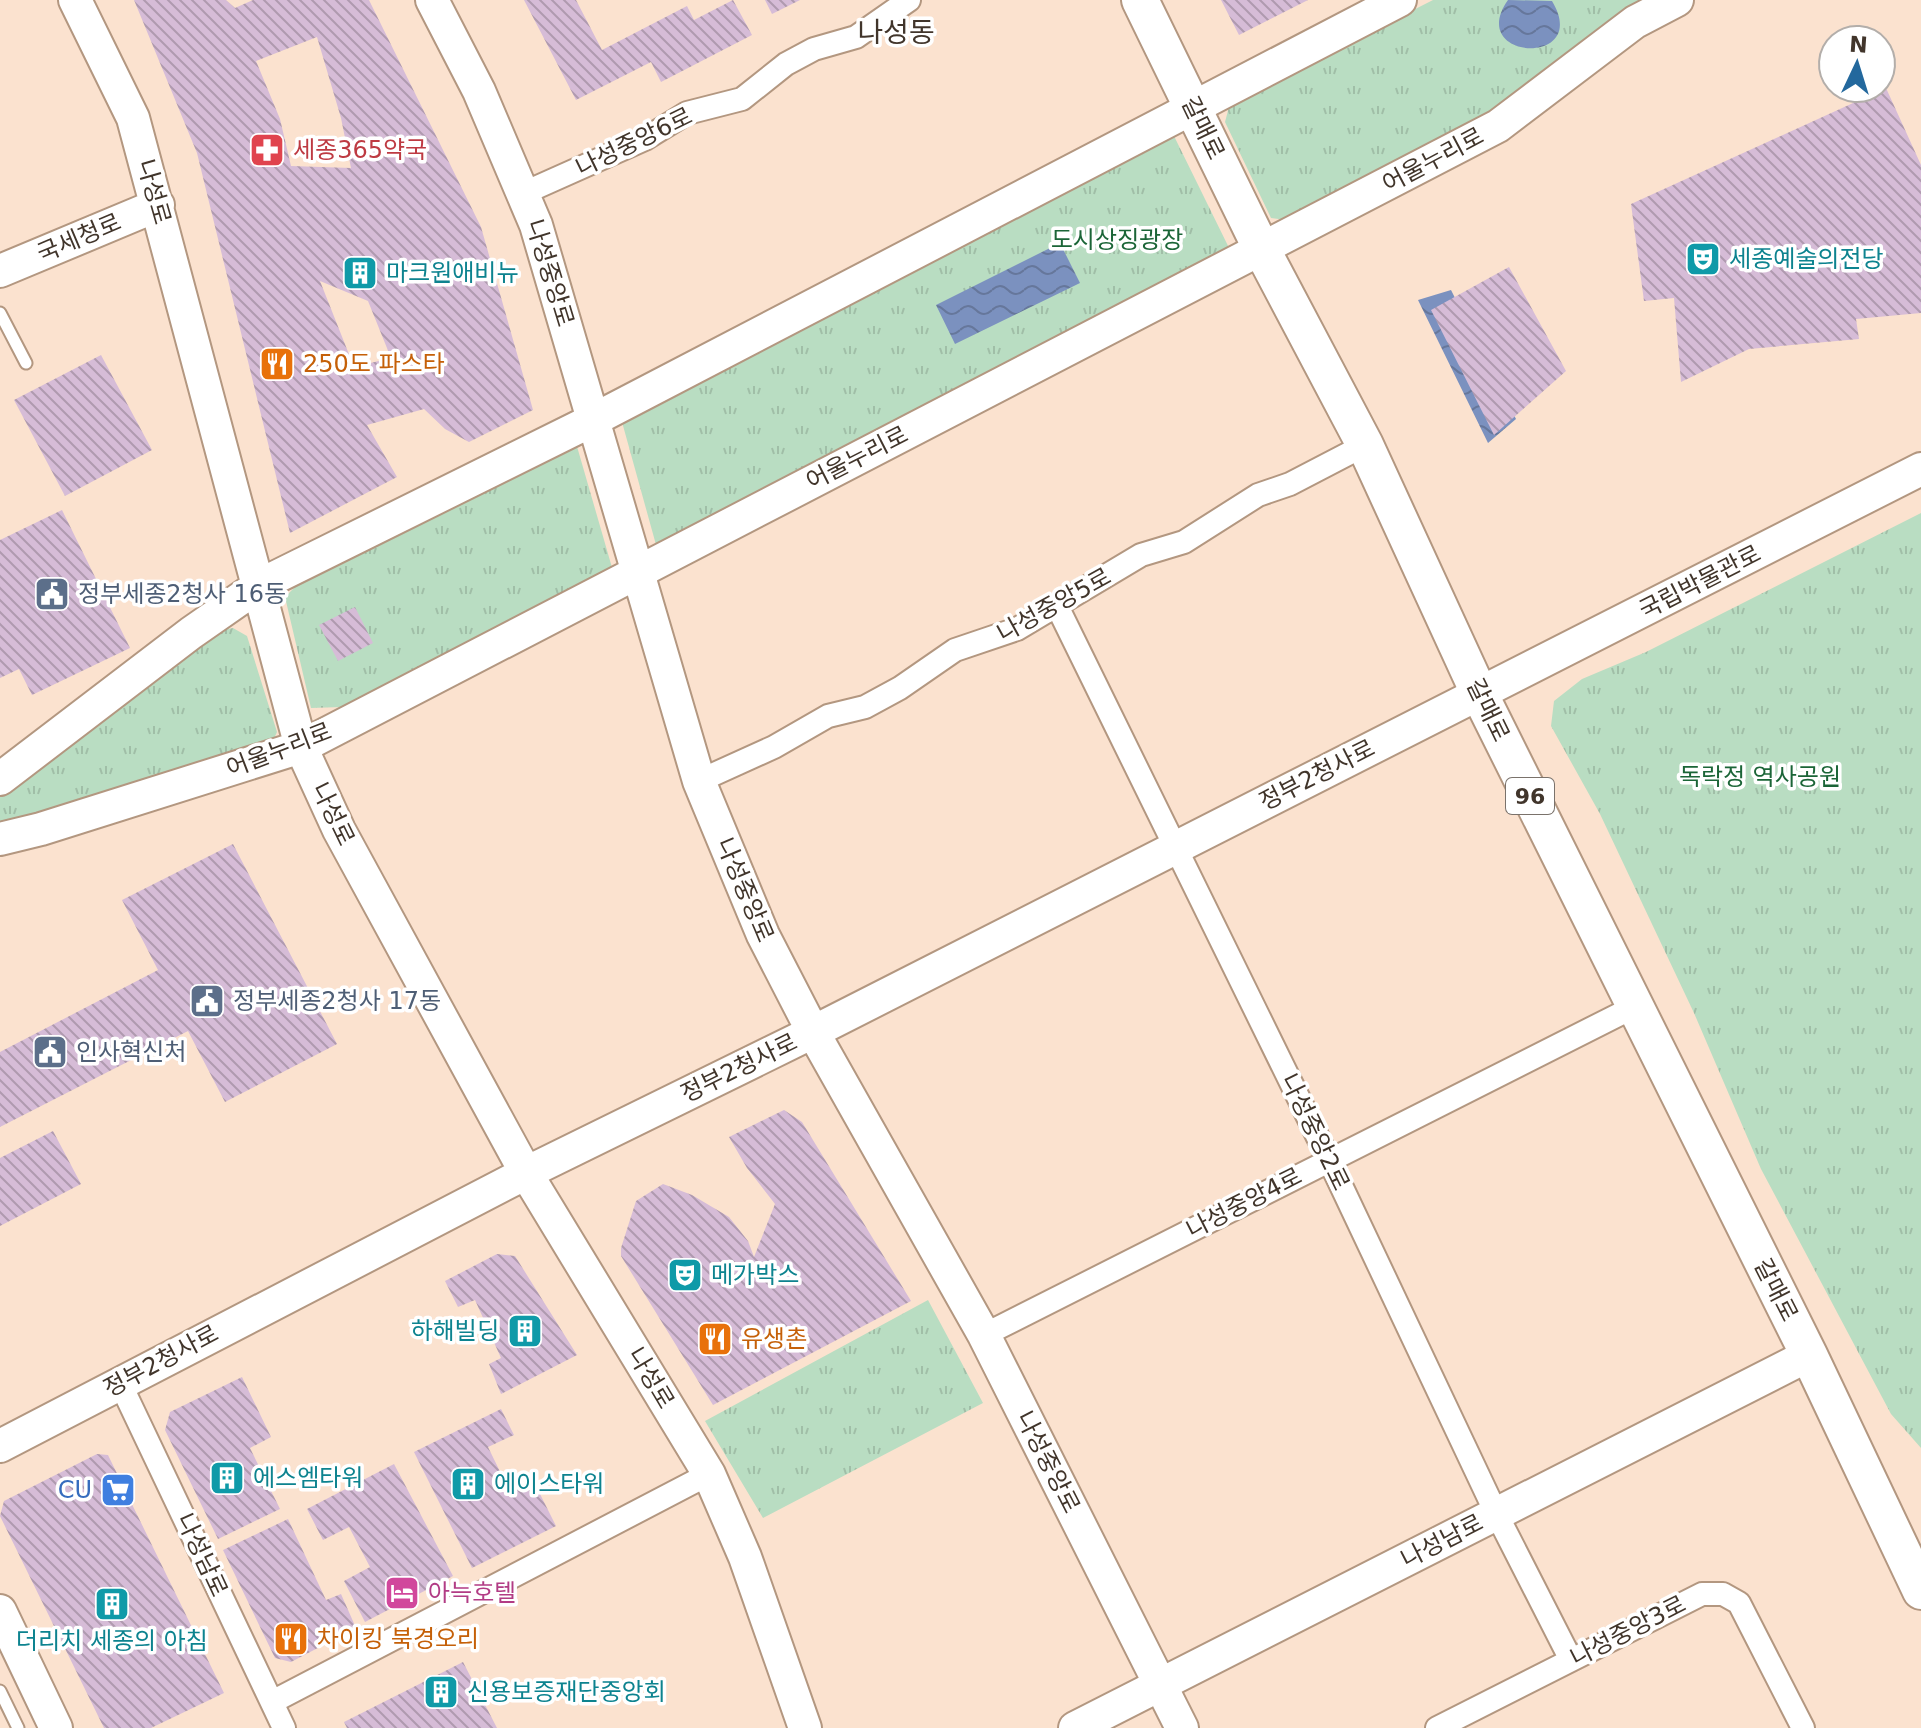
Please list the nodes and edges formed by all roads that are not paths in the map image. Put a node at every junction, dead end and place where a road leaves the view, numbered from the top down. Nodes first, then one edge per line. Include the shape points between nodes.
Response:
1 (75, 0) edge
2 (432, 0) edge
3 (909, 0) edge
4 (1140, 0) edge
5 (1400, 0) edge
6 (1677, 0) edge
7 (1193, 107) junction
8 (524, 193) junction
9 (158, 205) junction
10 (1262, 250) junction
11 (0, 271) edge
12 (0, 313) edge
13 (26, 363) dead end
14 (595, 419) junction
15 (1365, 445) junction
16 (1921, 469) edge
17 (640, 570) junction
18 (260, 585) junction
19 (1057, 606) junction
20 (1479, 693) junction
21 (301, 747) junction
22 (0, 779) edge
23 (699, 781) junction
24 (0, 839) edge
25 (1173, 847) junction
26 (1634, 1007) junction
27 (813, 1032) junction
28 (1329, 1160) junction
29 (526, 1173) junction
30 (984, 1335) junction
31 (1809, 1355) junction
32 (120, 1383) junction
33 (0, 1446) edge
34 (709, 1474) junction
35 (1496, 1513) junction
36 (1917, 1573) edge
37 (0, 1611) edge
38 (1571, 1660) junction
39 (1159, 1685) junction
40 (0, 1691) edge
41 (272, 1702) junction
42 (18, 1728) edge
43 (56, 1728) edge
44 (284, 1728) edge
45 (805, 1728) edge
46 (1075, 1728) edge
47 (1182, 1728) edge
48 (1437, 1728) edge
49 (1803, 1728) edge

1 - 9 street, 나성로 via 133,118
2 - 8 street, 나성중앙로
3 - 8 street, 나성중앙6로 via 856,37 786,64 742,99 687,113 645,139
4 - 7 main road, 갈매로 / 96
5 - 7 street
6 - 10 street, 어울누리로 via 1635,22 1498,126
7 - 10 main road, 갈매로 / 96
7 - 14 street
8 - 14 street, 나성중앙로
9 - 11 street, 국세청로
9 - 18 street, 나성로
10 - 15 main road, 갈매로 / 96
10 - 17 street, 어울누리로
12 - 13 lane
14 - 17 street, 나성중앙로
14 - 18 street
15 - 19 street, 나성중앙5로 via 1258,495 1184,542 1141,555
15 - 20 main road, 갈매로 / 96
16 - 20 street, 국립박물관로
17 - 21 street, 어울누리로
17 - 23 street, 나성중앙로
18 - 21 street, 나성로
18 - 22 street
19 - 23 street, 나성중앙5로 via 1017,629 955,650 865,707 828,716
19 - 25 street, 나성중앙2로
20 - 25 street, 정부2청사로
20 - 26 main road, 갈매로 / 96
21 - 24 street, 어울누리로
21 - 29 street, 나성로 via 339,830
23 - 27 street, 나성중앙로 via 763,935
25 - 27 street, 정부2청사로
25 - 28 street, 나성중앙2로
26 - 28 street, 나성중앙4로
26 - 31 main road, 갈매로 / 96
27 - 29 street, 정부2청사로
27 - 30 street, 나성중앙로
28 - 30 street, 나성중앙4로
28 - 35 street, 나성중앙2로
29 - 32 street, 정부2청사로
29 - 34 street, 나성로
30 - 39 street, 나성중앙로
31 - 35 street, 나성남로
31 - 36 main road, 갈매로 / 96
32 - 33 street, 정부2청사로
32 - 41 street, 나성남로
34 - 41 street
34 - 45 street, 나성로 via 745,1557
35 - 38 street, 나성중앙2로
35 - 39 street, 나성남로
37 - 43 street
38 - 48 street, 나성중앙3로
38 - 49 street, 나성중앙3로 via 1702,1594 1723,1594 1744,1610
39 - 46 street, 나성남로
39 - 47 street, 나성중앙로
40 - 42 lane
41 - 44 street, 나성남로

